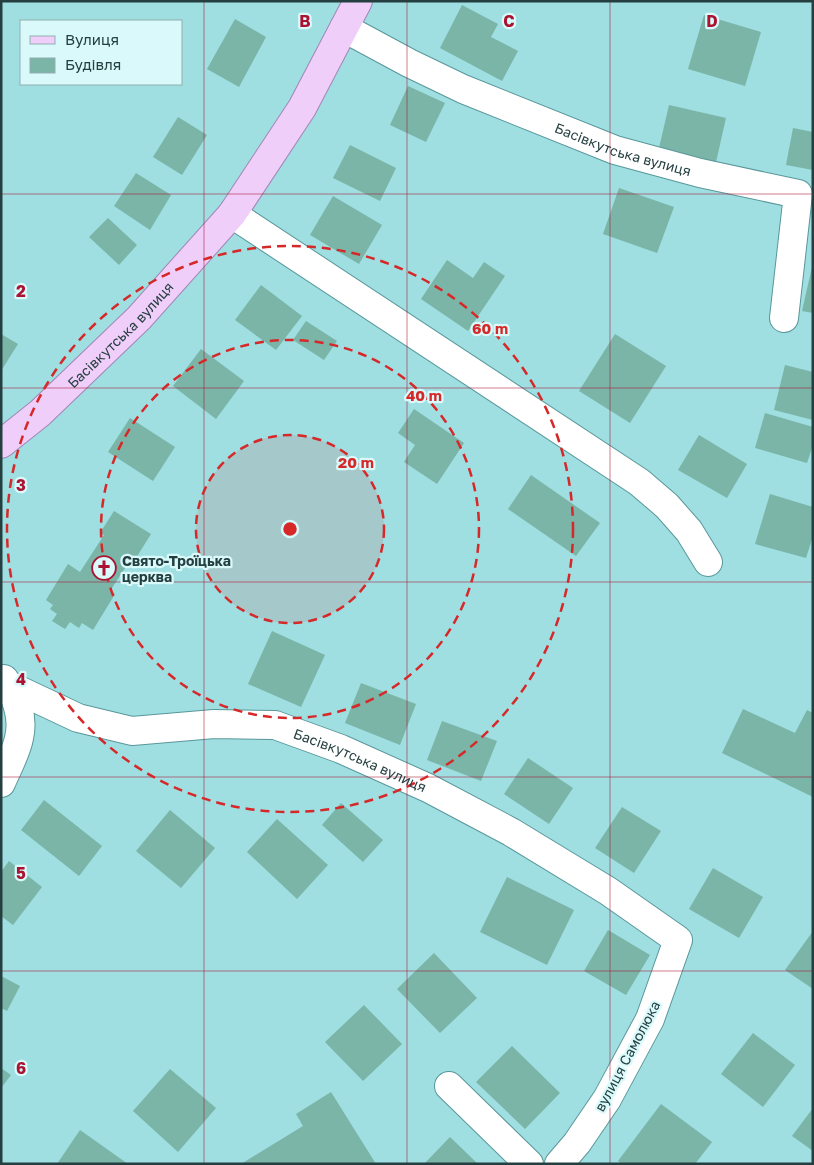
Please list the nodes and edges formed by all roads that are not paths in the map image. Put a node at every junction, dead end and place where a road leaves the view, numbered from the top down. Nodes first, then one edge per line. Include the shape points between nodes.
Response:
1 (358, 1) edge
2 (344, 28) junction
3 (232, 214) junction
4 (784, 318) dead end
5 (1, 444) edge
6 (708, 562) dead end
7 (5, 681) edge
8 (1, 783) edge
9 (678, 940) joint
10 (448, 1086) dead end
11 (529, 1164) edge
12 (559, 1164) edge

1 - 2 main road, Басівкутська вулиця
2 - 3 main road, Басівкутська вулиця via 302,108
2 - 4 street, Басівкутська вулиця via 463,89 615,150 798,194
3 - 5 main road, Басівкутська вулиця via 140,318 40,413
3 - 6 street via 639,482 689,532
7 - 8 street, Басівкутська вулиця via 20,710 19,738
7 - 9 street, Басівкутська вулиця via 78,718 132,731 214,724 275,725 341,749 428,788 511,832 608,891
9 - 12 street, вулиця Самолюка via 650,1019 607,1100
10 - 11 street

